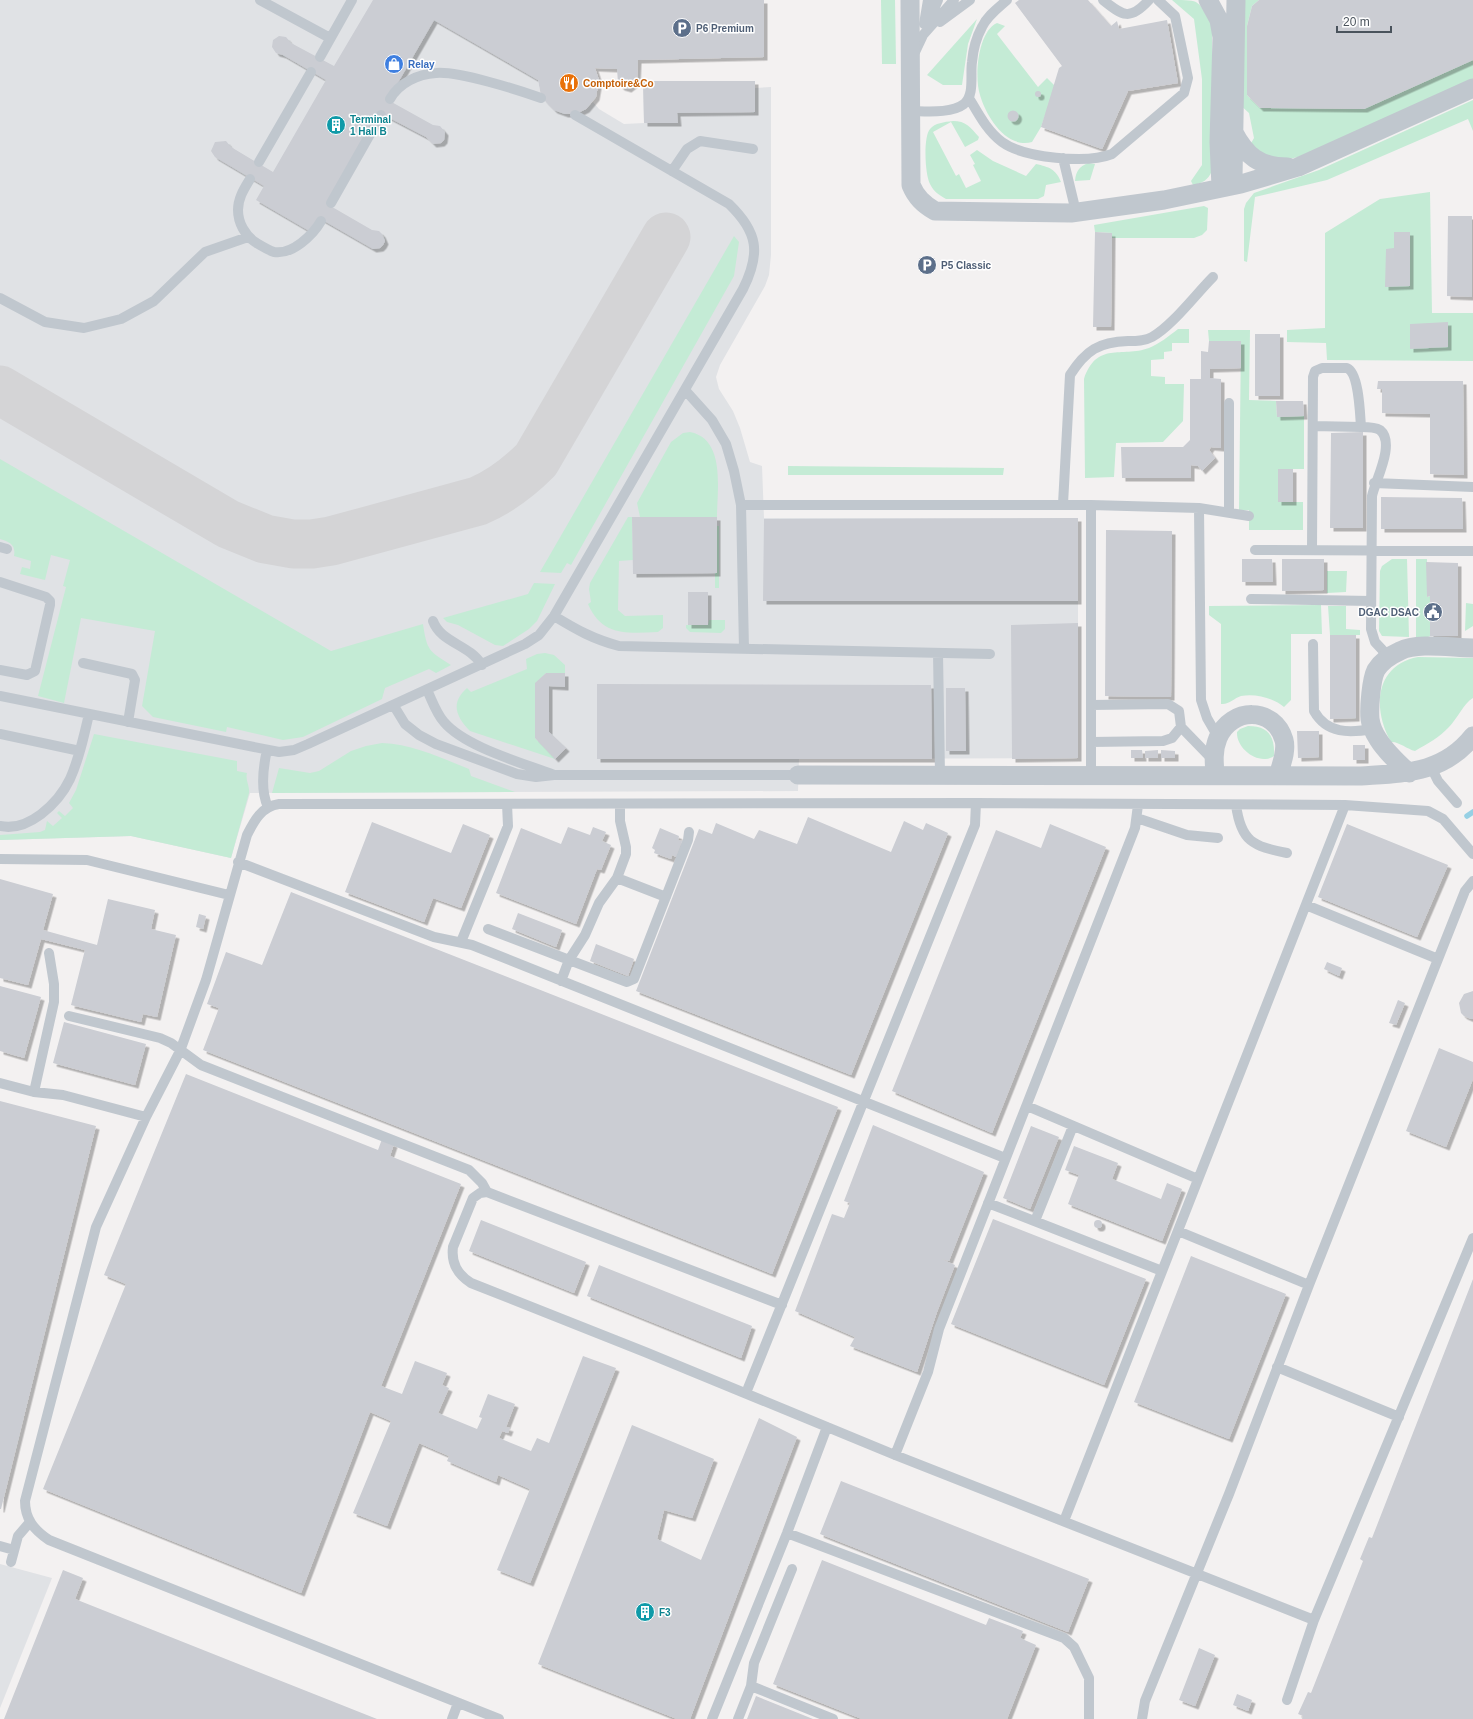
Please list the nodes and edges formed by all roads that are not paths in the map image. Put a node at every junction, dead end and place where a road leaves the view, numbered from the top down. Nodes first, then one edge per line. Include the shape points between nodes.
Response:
1 (260, 0) edge
2 (352, 0) edge
3 (910, 0) edge
4 (928, 0) edge
5 (938, 0) edge
6 (954, 0) edge
7 (970, 0) edge
8 (1103, 0) edge
9 (1149, 0) edge
10 (1158, 0) edge
11 (1208, 0) edge
12 (1236, 0) edge
13 (1003, 3) edge
14 (923, 35) junction
15 (330, 38) junction
16 (320, 57) dead end
17 (910, 71) junction
18 (311, 72) dead end
19 (1473, 88) edge
20 (541, 98) dead end
21 (969, 98) junction
22 (390, 99) dead end
23 (910, 112) junction
24 (381, 115) dead end
25 (575, 115) dead end
26 (1233, 131) junction
27 (753, 149) dead end
28 (1063, 158) junction
29 (259, 162) dead end
30 (1298, 167) junction
31 (672, 171) junction
32 (250, 179) dead end
33 (1227, 186) junction
34 (330, 203) dead end
35 (1076, 212) junction
36 (321, 220) dead end
37 (248, 237) junction
38 (1213, 277) dead end
39 (0, 299) edge
40 (685, 390) junction
41 (1229, 403) dead end
42 (1313, 426) junction
43 (1361, 427) junction
44 (1374, 483) junction
45 (1473, 486) edge
46 (1063, 504) junction
47 (741, 505) junction
48 (1090, 505) junction
49 (1199, 508) junction
50 (1229, 513) junction
51 (1249, 516) dead end
52 (1255, 550) dead end
53 (1312, 550) junction
54 (1372, 551) junction
55 (1473, 551) edge
56 (0, 582) edge
57 (1251, 599) dead end
58 (1371, 601) junction
59 (554, 616) junction
60 (433, 621) dead end
61 (1313, 644) dead end
62 (1473, 648) edge
63 (744, 649) junction
64 (938, 653) junction
65 (990, 654) dead end
66 (1389, 657) junction
67 (83, 664) dead end
68 (482, 665) junction
69 (0, 670) edge
70 (427, 690) junction
71 (0, 696) edge
72 (1090, 705) junction
73 (394, 706) junction
74 (89, 714) junction
75 (128, 722) junction
76 (1181, 726) junction
77 (1373, 729) junction
78 (0, 734) edge
79 (1473, 736) edge
80 (1218, 737) junction
81 (1091, 742) junction
82 (267, 750) junction
83 (80, 752) junction
84 (1214, 767) junction
85 (1431, 767) junction
86 (1409, 773) junction
87 (1091, 774) junction
88 (554, 775) junction
89 (798, 775) joint
90 (940, 775) junction
91 (1278, 776) junction
92 (976, 803) junction
93 (1457, 803) dead end
94 (507, 804) junction
95 (620, 804) junction
96 (1138, 805) junction
97 (1236, 805) junction
98 (1345, 806) junction
99 (268, 807) junction
100 (1137, 818) junction
101 (0, 826) edge
102 (688, 832) dead end
103 (1218, 838) dead end
104 (1287, 853) dead end
105 (1473, 854) edge
106 (0, 859) edge
107 (238, 862) junction
108 (617, 878) junction
109 (1473, 881) edge
110 (229, 895) junction
111 (666, 897) junction
112 (1306, 905) junction
113 (488, 930) dead end
114 (461, 942) junction
115 (49, 953) dead end
116 (569, 960) junction
117 (1438, 960) junction
118 (561, 980) junction
119 (70, 1016) dead end
120 (180, 1051) junction
121 (0, 1083) edge
122 (34, 1092) junction
123 (863, 1102) junction
124 (1027, 1106) junction
125 (146, 1117) junction
126 (1073, 1126) junction
127 (1005, 1158) junction
128 (1198, 1179) junction
129 (487, 1192) junction
130 (988, 1203) junction
131 (1035, 1221) junction
132 (1178, 1231) junction
133 (1473, 1238) edge
134 (1162, 1271) junction
135 (1309, 1285) junction
136 (782, 1305) junction
137 (1277, 1367) junction
138 (746, 1393) junction
139 (1399, 1417) junction
140 (826, 1427) junction
141 (895, 1455) junction
142 (1064, 1521) junction
143 (30, 1522) junction
144 (787, 1533) junction
145 (0, 1546) edge
146 (14, 1550) junction
147 (11, 1562) dead end
148 (792, 1569) dead end
149 (1198, 1573) junction
150 (1314, 1620) junction
151 (751, 1686) junction
152 (1287, 1700) dead end
153 (458, 1703) junction
154 (452, 1719) edge
155 (499, 1719) edge
156 (712, 1719) edge
157 (738, 1719) edge
158 (833, 1719) edge
159 (1088, 1719) edge
160 (1142, 1719) edge

1 - 15 lane
2 - 15 lane
3 - 17 street
4 - 14 lane
5 - 14 lane
6 - 14 lane
7 - 14 lane
8 - 9 lane via 1119,13 1126,14 1139,10
10 - 28 lane via 1175,16 1188,78 1184,93 1112,154 1104,157
11 - 33 street via 1219,20 1222,37 1219,142
12 - 26 street
13 - 21 lane via 982,26 975,43
14 - 17 lane
15 - 16 lane
17 - 23 street
18 - 29 lane
19 - 30 street
20 - 22 lane via 467,77 437,72 416,77 395,90
21 - 23 lane via 957,108
21 - 28 lane via 993,134 1002,142 1016,150 1045,157
23 - 35 street via 911,185 924,205 935,211 944,212
24 - 34 lane
25 - 31 lane
26 - 30 street via 1242,147 1253,158 1264,164 1279,167
26 - 33 street
27 - 31 lane via 700,141 687,149
28 - 35 lane
30 - 33 street
31 - 40 lane via 729,204 744,219 753,238 754,257 751,273
32 - 37 lane via 240,196 238,211 241,226
33 - 35 street via 1164,200
36 - 37 lane via 315,230 301,243 289,249 275,252
37 - 39 lane via 205,252 154,301 121,319 84,328 45,322
38 - 46 lane via 1162,330 1151,338 1108,342 1096,348 1070,375
40 - 47 lane via 712,420 726,444
40 - 59 lane
41 - 50 lane
42 - 43 lane
42 - 43 lane via 1315,371 1322,368 1347,368 1354,373 1360,402
42 - 53 lane
43 - 44 lane via 1374,428 1384,436 1384,465
44 - 45 lane
44 - 54 lane
46 - 47 lane
46 - 48 lane
47 - 63 lane
48 - 49 lane
48 - 72 lane
49 - 50 lane
49 - 80 lane via 1201,700 1207,718
50 - 51 lane
52 - 53 lane
53 - 54 lane
54 - 55 lane
54 - 58 lane
56 - 69 lane via 46,598 50,605 35,671 27,675
57 - 58 lane
58 - 66 lane via 1371,630 1375,642
59 - 63 lane via 596,640 619,646
59 - 68 lane via 539,635
60 - 68 lane via 435,628 470,650
61 - 77 lane via 1314,711 1318,718 1328,726 1347,732
62 - 66 street via 1413,647 1400,650
63 - 64 lane
64 - 65 lane
64 - 90 lane
66 - 77 street via 1373,678 1370,719
67 - 75 lane via 132,674 135,680
68 - 70 lane
70 - 73 lane
70 - 88 lane via 444,722 455,733 471,742
71 - 74 lane
72 - 76 lane via 1168,704 1179,711
72 - 81 lane
73 - 82 lane via 294,750
73 - 88 lane via 405,724 418,735 436,744 517,774
74 - 75 lane
74 - 83 lane
75 - 82 lane
76 - 81 lane via 1172,738 1163,741
76 - 84 lane
77 - 86 street via 1388,753
78 - 83 lane
79 - 85 street via 1448,760
80 - 84 street
80 - 91 street via 1228,724 1243,714 1262,714 1278,725 1284,741 1283,759
81 - 87 lane
82 - 99 lane via 263,793
83 - 101 lane via 61,794 41,814 18,827
84 - 87 street
84 - 91 street
85 - 86 street
85 - 93 lane via 1438,781
86 - 91 street
87 - 90 street
88 - 89 lane
89 - 90 street
92 - 95 lane
92 - 96 lane
92 - 123 lane via 974,825
94 - 95 lane
94 - 99 lane via 279,804
94 - 114 lane via 508,826
95 - 108 lane via 620,824 626,847
96 - 97 lane
96 - 100 lane
97 - 98 lane
97 - 104 lane via 1238,822 1244,835 1265,848
98 - 105 lane via 1428,811 1443,819
98 - 112 lane
99 - 107 lane via 251,828
100 - 103 lane via 1186,835
100 - 124 lane
102 - 111 lane via 688,840
106 - 110 lane via 87,860
107 - 110 lane
107 - 114 lane via 434,937
108 - 111 lane
108 - 116 lane via 603,897 585,935
109 - 117 lane via 1465,891
110 - 120 lane via 206,980
111 - 116 lane via 631,982
112 - 117 lane
112 - 128 lane
113 - 116 lane
114 - 118 lane
115 - 122 lane via 54,1002
116 - 118 lane
117 - 135 lane
118 - 123 lane
119 - 120 lane via 155,1036 171,1043
120 - 125 lane
120 - 129 lane via 201,1065 469,1170 482,1182
121 - 122 lane
122 - 125 lane via 63,1095
123 - 127 lane
123 - 136 lane
124 - 126 lane
124 - 127 lane
125 - 143 lane via 96,1227 25,1501 26,1514
126 - 128 lane
126 - 131 lane
127 - 130 lane
128 - 132 lane
129 - 136 lane
129 - 138 lane via 473,1198 453,1247 453,1261 464,1279
130 - 131 lane
130 - 141 lane via 939,1329 928,1372
131 - 134 lane
132 - 134 lane
132 - 135 lane
133 - 139 lane
134 - 142 lane
135 - 137 lane
136 - 138 lane
137 - 139 lane
137 - 149 lane
138 - 140 lane
139 - 150 lane
140 - 141 lane
140 - 144 lane
141 - 142 lane
142 - 149 lane
143 - 146 lane via 20,1531
143 - 153 lane via 48,1540
144 - 156 lane
144 - 159 lane via 1064,1638 1074,1647 1089,1678
145 - 146 lane
146 - 147 lane
148 - 151 lane via 754,1663
149 - 150 lane
149 - 160 lane via 1145,1701
150 - 152 lane
151 - 157 lane
151 - 158 lane
153 - 154 lane
153 - 155 lane

